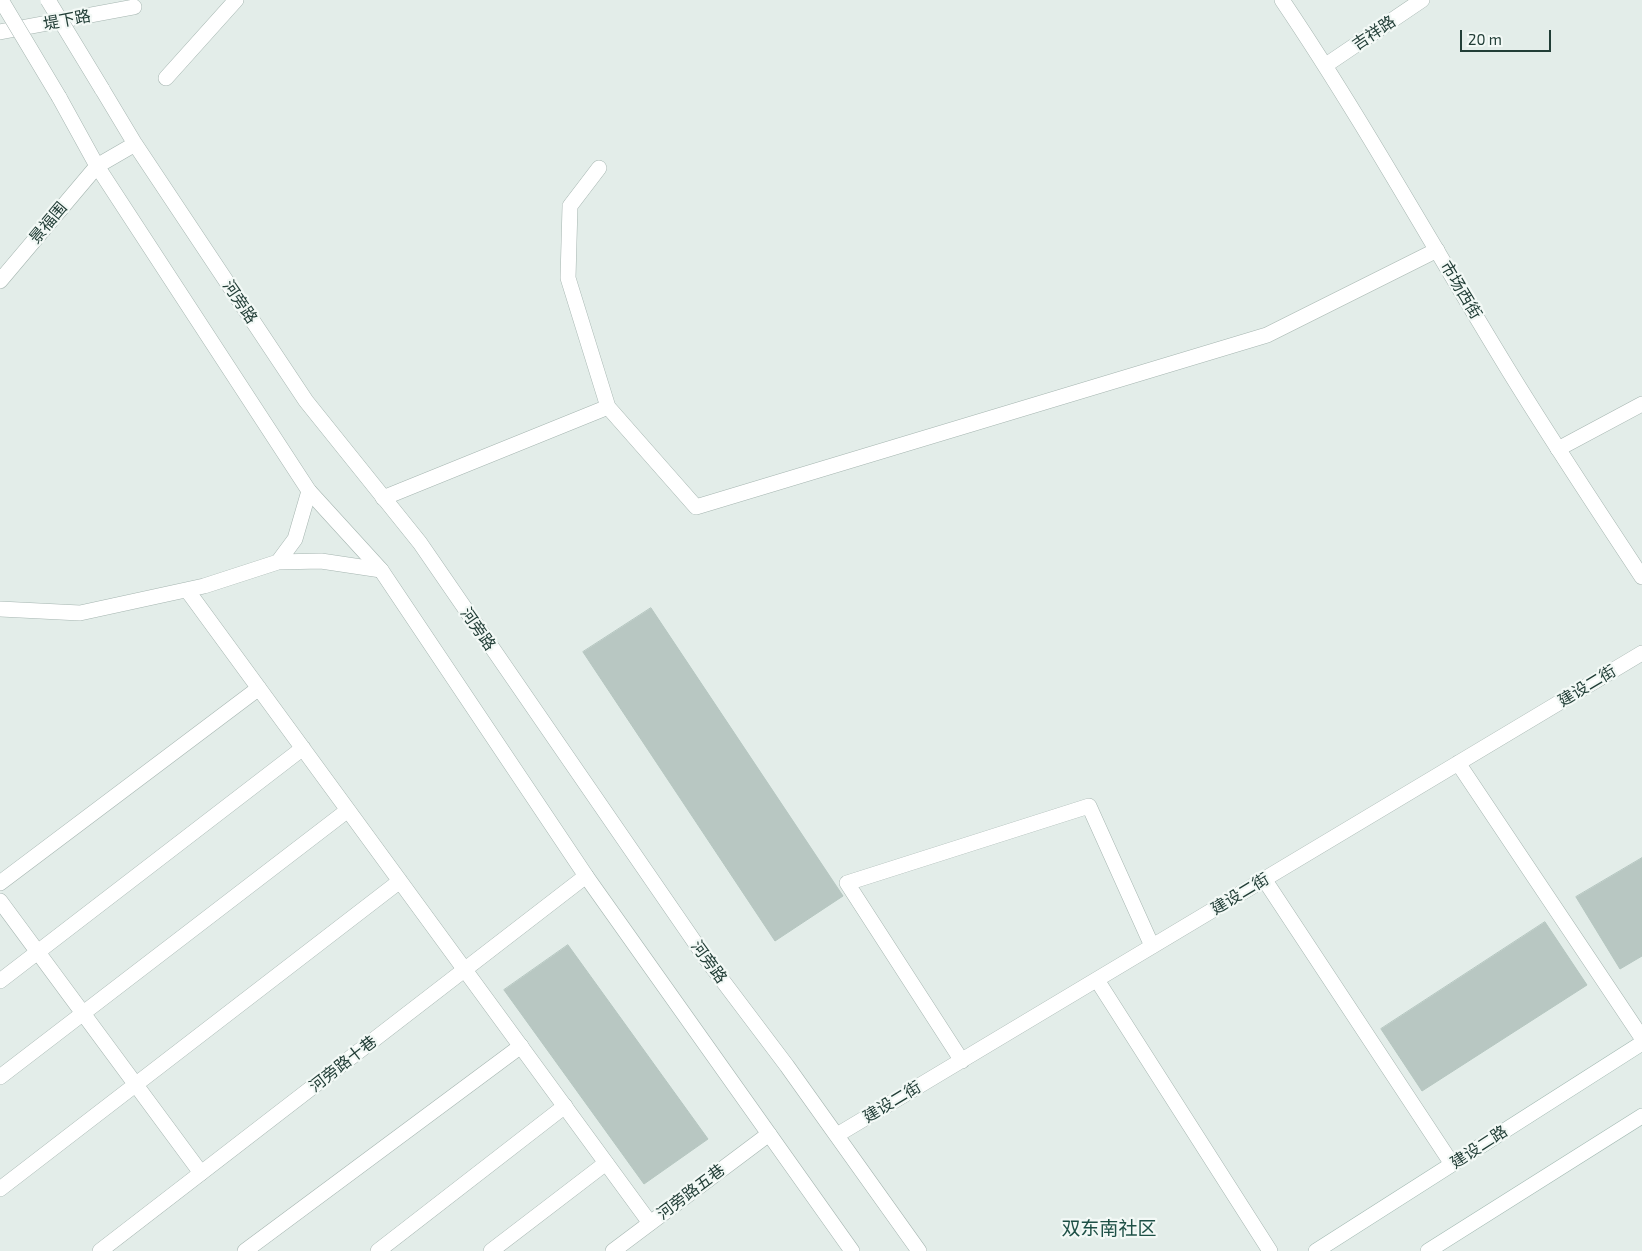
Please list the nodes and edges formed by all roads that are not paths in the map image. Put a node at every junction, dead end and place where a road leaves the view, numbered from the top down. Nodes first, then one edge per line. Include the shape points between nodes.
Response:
1 (1, 0) edge
2 (48, 0) edge
3 (236, 0) edge
4 (1282, 0) edge
5 (1422, 0) edge
6 (134, 8) dead end
7 (0, 32) edge
8 (1326, 65) junction
9 (166, 78) dead end
10 (135, 144) junction
11 (97, 166) junction
12 (599, 168) dead end
13 (1437, 250) junction
14 (0, 281) edge
15 (1642, 404) edge
16 (608, 407) junction
17 (1558, 449) junction
18 (309, 491) junction
19 (383, 498) junction
20 (278, 562) junction
21 (381, 570) junction
22 (1642, 578) edge
23 (187, 590) junction
24 (0, 609) edge
25 (1642, 653) edge
26 (259, 688) junction
27 (303, 748) junction
28 (1458, 763) junction
29 (348, 810) junction
30 (586, 876) junction
31 (1264, 880) junction
32 (400, 881) junction
33 (0, 883) edge
34 (0, 902) edge
35 (1152, 946) junction
36 (37, 952) junction
37 (465, 970) junction
38 (1097, 980) junction
39 (0, 981) edge
40 (83, 1013) junction
41 (1642, 1038) edge
42 (1642, 1043) edge
43 (521, 1046) junction
44 (962, 1061) junction
45 (0, 1077) edge
46 (135, 1085) junction
47 (565, 1106) junction
48 (1642, 1116) edge
49 (769, 1134) junction
50 (837, 1135) junction
51 (606, 1162) junction
52 (1452, 1164) junction
53 (200, 1173) junction
54 (0, 1189) edge
55 (650, 1223) junction
56 (1334, 1246) edge
57 (100, 1251) edge
58 (245, 1251) edge
59 (378, 1251) edge
60 (491, 1251) edge
61 (613, 1251) edge
62 (852, 1251) edge
63 (919, 1251) edge
64 (1270, 1251) edge
65 (1316, 1251) edge
66 (1428, 1251) edge

1 - 11 street, bridge
2 - 10 street, 河旁路, bridge
3 - 9 street
4 - 8 street, 市场西街
5 - 8 street, 吉祥路
6 - 7 street, 堤下路
8 - 13 street, 市场西街
10 - 11 street, 景福围
10 - 19 street, 河旁路 via 306,401
11 - 14 street, 景福围
11 - 18 street
12 - 16 street via 570,206 568,278
13 - 16 street via 1267,335 696,507
13 - 17 street, 市场西街
15 - 17 street
16 - 19 street
17 - 22 street, 市场西街
18 - 20 street via 295,539
18 - 21 street
19 - 50 street, 河旁路 via 420,543 707,960
20 - 21 street via 320,561
20 - 23 street
21 - 30 street
23 - 24 street via 80,613
23 - 26 street
25 - 28 street, 建设二街
26 - 27 street
26 - 33 street
27 - 29 street
27 - 36 street
28 - 31 street, 建设二街
28 - 41 street
29 - 32 street
29 - 40 street
30 - 37 street, 河旁路十巷
30 - 49 street
31 - 35 street, 建设二街
31 - 52 street
32 - 37 street
32 - 46 street
34 - 36 street
35 - 38 street, 建设二街
35 - 44 street via 1089,806 847,883
36 - 39 street
36 - 40 street
37 - 43 street
37 - 53 street, 河旁路十巷
38 - 44 street, 建设二街
38 - 64 street
40 - 45 street
40 - 46 street
42 - 52 street, 建设二路
43 - 47 street
43 - 58 street
44 - 50 street, 建设二街
46 - 53 street
46 - 54 street
47 - 51 street
47 - 59 street
48 - 66 street
49 - 55 street, 河旁路五巷
49 - 62 street
50 - 63 street, 河旁路
51 - 55 street
51 - 60 street
52 - 56 street, 建设二路
53 - 57 street, 河旁路十巷
55 - 61 street, 河旁路五巷
56 - 65 street, 建设二路

